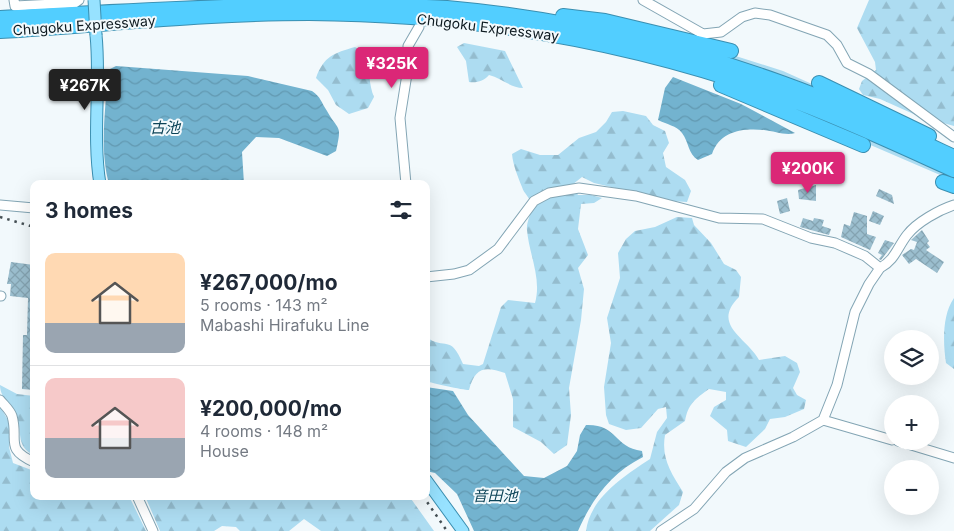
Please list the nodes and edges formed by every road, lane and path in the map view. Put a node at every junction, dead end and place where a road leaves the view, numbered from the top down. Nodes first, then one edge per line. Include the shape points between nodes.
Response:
1 (14, 0) edge
2 (79, 0) edge
3 (94, 0) edge
4 (643, 0) edge
5 (448, 8) junction
6 (0, 18) edge
7 (419, 27) dead end
8 (0, 31) edge
9 (576, 39) junction
10 (731, 51) dead end
11 (819, 84) dead end
12 (954, 138) edge
13 (863, 146) dead end
14 (954, 148) edge
15 (954, 157) edge
16 (954, 170) edge
17 (99, 180) edge
18 (406, 180) edge
19 (954, 204) edge
20 (0, 205) edge
21 (30, 208) edge
22 (880, 268) junction
23 (430, 277) edge
24 (0, 400) edge
25 (823, 420) junction
26 (884, 438) edge
27 (928, 450) edge
28 (954, 458) edge
29 (30, 460) edge
30 (430, 486) edge
31 (140, 500) edge
32 (152, 531) edge
33 (462, 531) edge
34 (661, 531) edge

1 - 2 street via 15,6 25,7
3 - 17 main road, bridge via 99,81
4 - 12 street via 704,34 721,32 742,17 755,14 770,15 827,35 847,63 869,74
5 - 6 highway, Chugoku Expressway via 297,2
5 - 10 highway via 512,10 605,21
5 - 15 highway, Chugoku Expressway via 598,31 727,64 835,104
7 - 18 street via 408,46 400,118
8 - 9 highway, Chugoku Expressway via 308,13 448,20
9 - 13 highway via 710,80
9 - 16 highway, Chugoku Expressway via 704,70 774,94
11 - 14 highway
19 - 22 street via 916,226 908,233 895,258
20 - 21 street
22 - 23 street via 864,256 835,243 811,238 763,220 719,218 636,196 579,188 550,193 534,201 498,249 469,270
22 - 25 street via 855,312 837,385
24 - 29 street via 12,416 13,446
25 - 26 street
25 - 34 street via 793,438 745,458 726,472 694,509
27 - 28 street
30 - 33 main road
31 - 32 street

